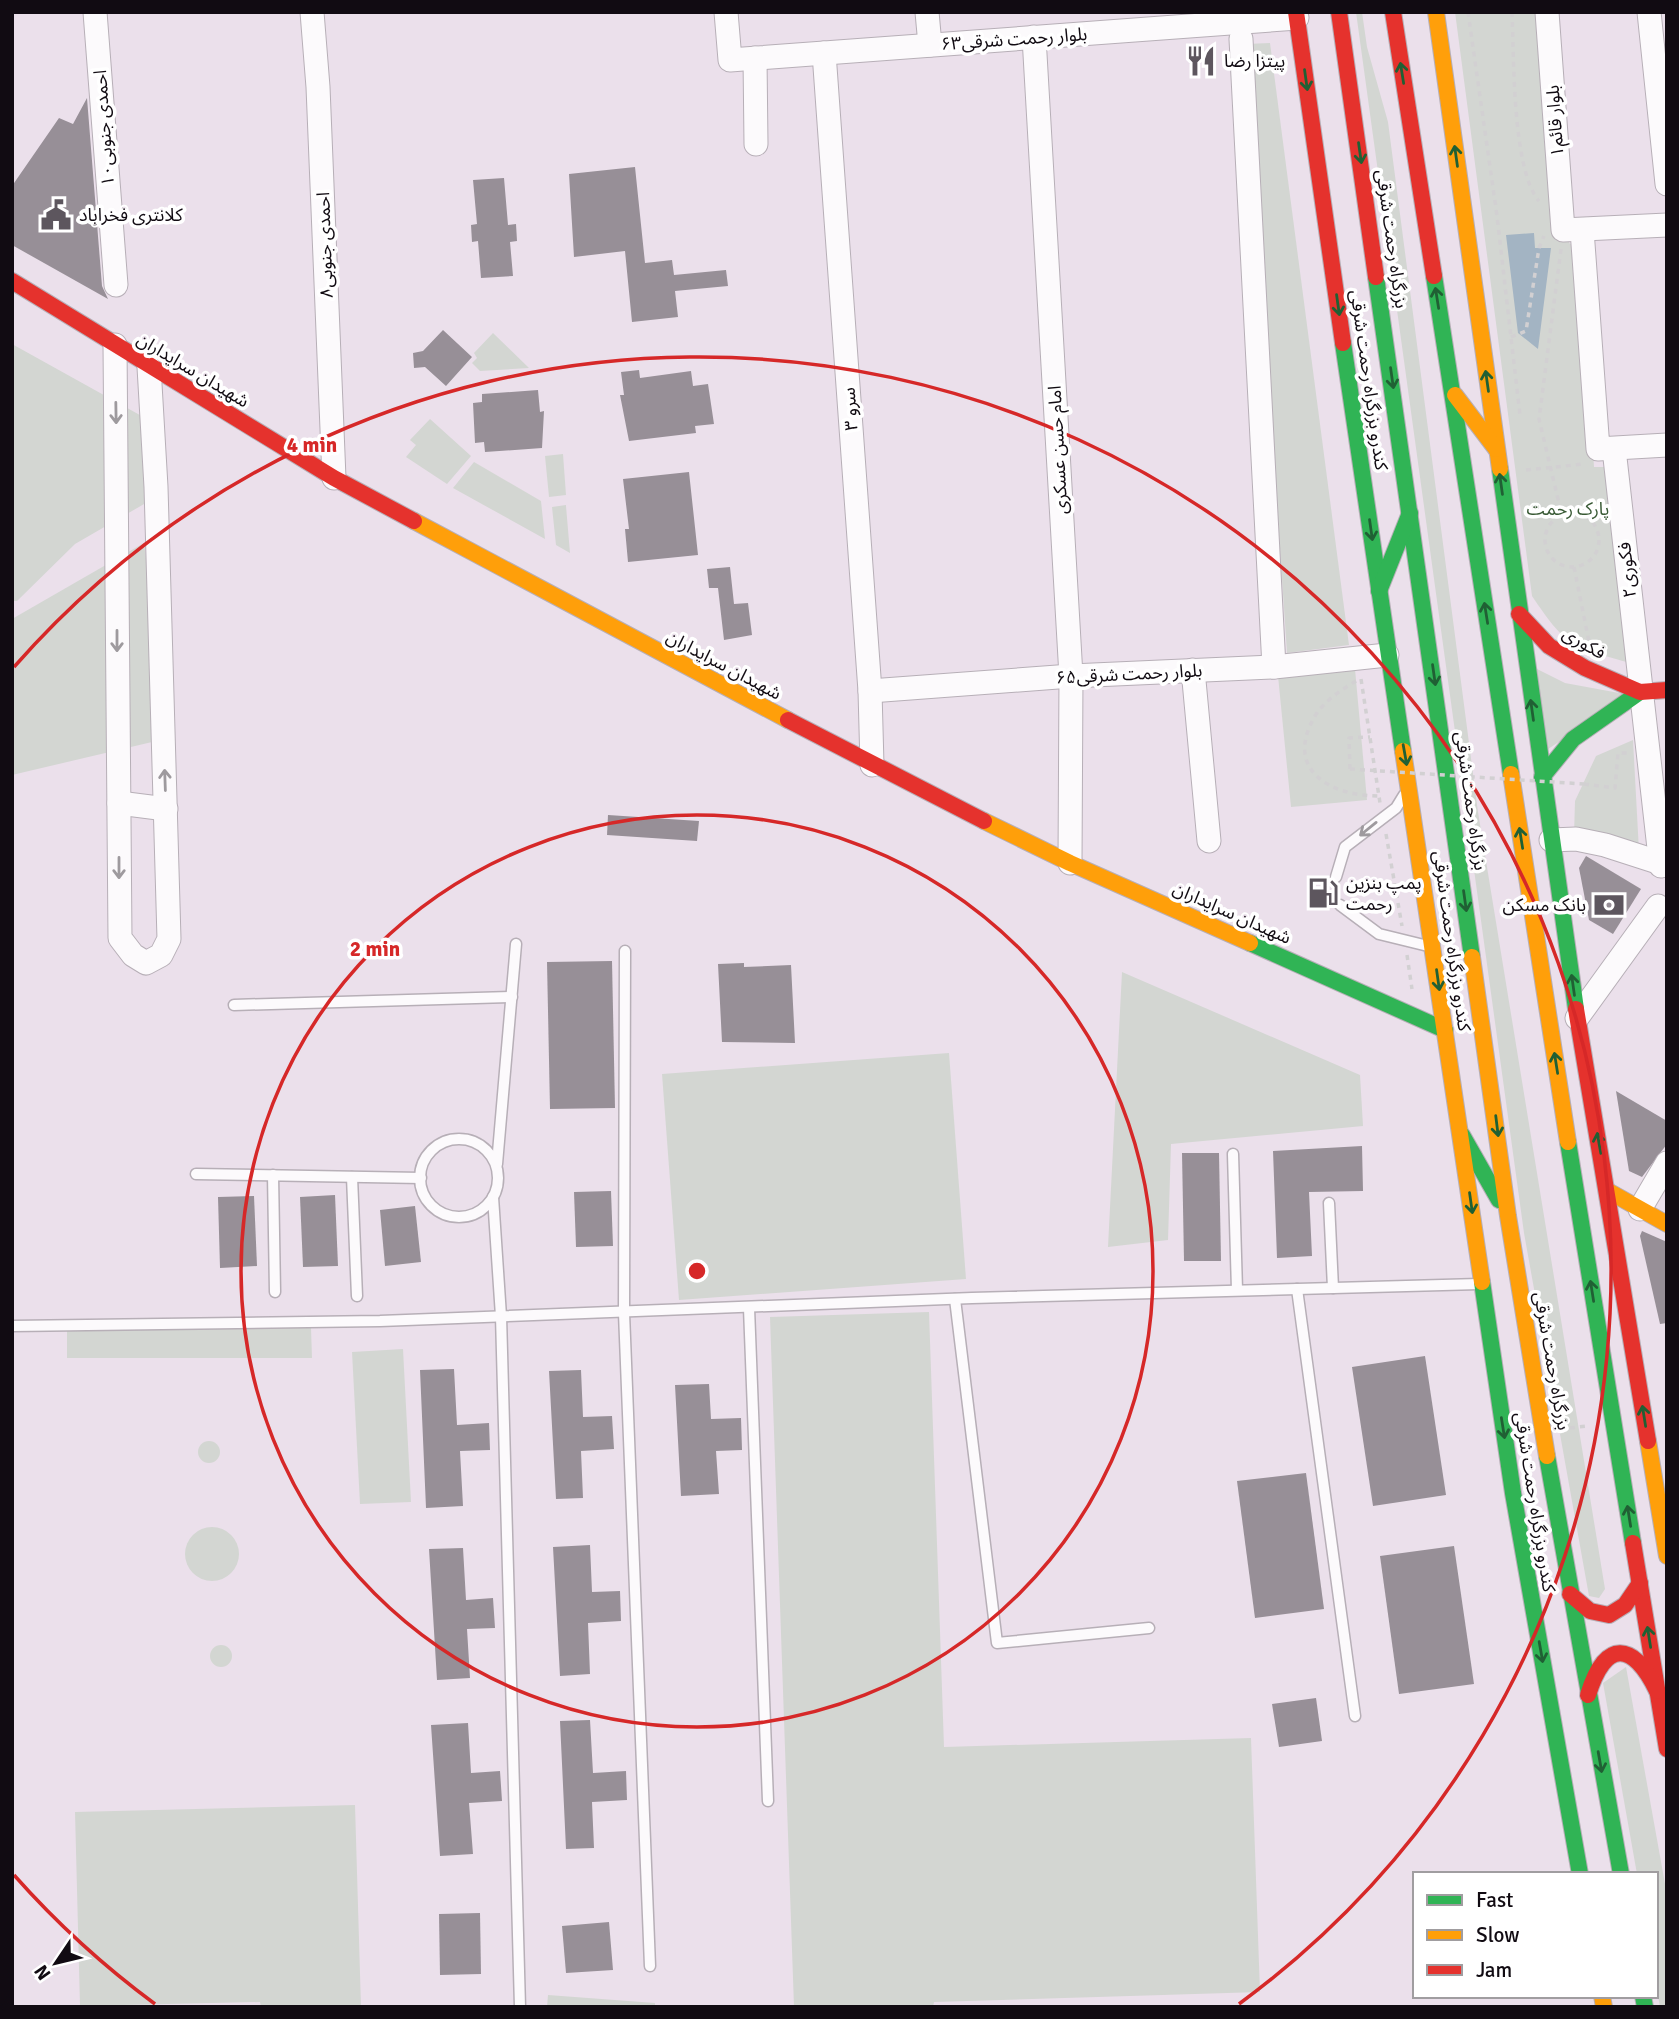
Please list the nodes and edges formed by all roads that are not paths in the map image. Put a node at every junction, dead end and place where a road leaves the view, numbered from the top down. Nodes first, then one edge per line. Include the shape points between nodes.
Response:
1 (95, 12) edge
2 (312, 12) edge
3 (726, 12) edge
4 (927, 12) edge
5 (1339, 12) edge
6 (1393, 12) edge
7 (1436, 12) edge
8 (1547, 12) edge
9 (1649, 12) edge
10 (1297, 15) edge
11 (1129, 21) edge
12 (1034, 37) junction
13 (1241, 40) dead end
14 (930, 46) junction
15 (824, 53) junction
16 (755, 58) junction
17 (756, 144) dead end
18 (1666, 177) edge
19 (1667, 225) edge
20 (1573, 230) junction
21 (12, 281) edge
22 (116, 285) dead end
23 (115, 345) junction
24 (149, 367) junction
25 (1451, 390) junction
26 (1667, 445) edge
27 (1496, 449) junction
28 (1615, 454) junction
29 (334, 478) junction
30 (116, 486) junction
31 (156, 487) junction
32 (1411, 511) junction
33 (1379, 591) junction
34 (1519, 614) junction
35 (1387, 655) junction
36 (1274, 667) junction
37 (1193, 670) junction
38 (1072, 676) junction
39 (1667, 690) edge
40 (870, 691) junction
41 (1640, 692) junction
42 (872, 765) junction
43 (1542, 777) junction
44 (1410, 787) junction
45 (119, 803) junction
46 (166, 809) junction
47 (1551, 840) junction
48 (1209, 841) dead end
49 (1070, 863) junction
50 (1664, 865) edge
51 (1336, 877) dead end
52 (1340, 905) dead end
53 (1658, 906) dead end
54 (516, 944) dead end
55 (1433, 948) junction
56 (625, 951) dead end
57 (512, 997) junction
58 (234, 1005) dead end
59 (1577, 1018) junction
60 (1445, 1030) junction
61 (1583, 1053) junction
62 (1566, 1130) junction
63 (1462, 1135) junction
64 (1233, 1154) dead end
65 (1667, 1163) edge
66 (496, 1167) junction
67 (196, 1174) dead end
68 (273, 1175) junction
69 (352, 1177) junction
70 (421, 1178) junction
71 (1608, 1191) junction
72 (493, 1197) junction
73 (1329, 1203) dead end
74 (1640, 1209) junction
75 (1508, 1216) junction
76 (1667, 1224) edge
77 (1482, 1284) junction
78 (1333, 1288) junction
79 (1297, 1289) junction
80 (1237, 1290) junction
81 (275, 1292) dead end
82 (357, 1296) dead end
83 (955, 1299) junction
84 (748, 1308) junction
85 (624, 1313) junction
86 (501, 1316) junction
87 (12, 1326) edge
88 (1659, 1465) edge
89 (1667, 1556) edge
90 (1640, 1583) junction
91 (1570, 1594) junction
92 (1149, 1628) dead end
93 (1657, 1691) junction
94 (1588, 1695) junction
95 (1355, 1716) dead end
96 (1667, 1749) edge
97 (768, 1801) dead end
98 (1580, 1872) edge
99 (1621, 1872) edge
100 (650, 1966) dead end
101 (520, 2007) edge

1 - 22 street, احمدی جنوبی۱۰
2 - 29 street, احمدی جنوبی۸
3 - 16 street, بلوار رحمت شرقی۶۳ via 730,60
4 - 14 street
5 -> 32 main road, بزرگراه رحمت شرقی
25 -> 6 main road, بزرگراه رحمت شرقی
27 -> 7 main road
8 - 20 street, بلوار قائم۱
9 - 18 street
10 - 11 street, بلوار رحمت شرقی۶۳
10 -> 33 main road, کندرو بزرگراه رحمت شرقی
11 - 12 street, بلوار رحمت شرقی۶۳
12 - 14 street, بلوار رحمت شرقی۶۳
12 - 38 street, امام حسن عسکری
13 - 36 street
14 - 15 street, بلوار رحمت شرقی۶۳
15 - 16 street, بلوار رحمت شرقی۶۳
15 - 40 street, سرو ۳
16 - 17 street
19 - 20 street
20 - 28 street, بلوار قائم۱ via 1598,449
21 - 23 main road, شهیدان سرایداران
23 - 24 main road, شهیدان سرایداران
23 -> 30 street
24 - 29 main road, شهیدان سرایداران
24 - 31 street
25 - 27 main road
62 -> 25 main road, بزرگراه رحمت شرقی
26 - 28 street
34 -> 27 main road
28 - 41 street, فکوری۲
29 - 42 main road, شهیدان سرایداران
30 - 31 street
30 -> 45 street
46 -> 31 street
32 - 33 main road
32 -> 75 main road, بزرگراه رحمت شرقی
33 - 35 main road, کندرو بزرگراه رحمت شرقی
34 - 41 main road, فکوری via 1549,646
43 -> 34 main road
35 - 36 street, بلوار رحمت شرقی۶۵
35 -> 44 main road, کندرو بزرگراه رحمت شرقی
36 - 37 street, بلوار رحمت شرقی۶۵
37 - 38 street, بلوار رحمت شرقی۶۵
37 - 48 street
38 - 40 street, بلوار رحمت شرقی۶۵
38 - 49 street, امام حسن عسکری
39 - 41 main road, فکوری
40 - 42 street, سرو ۳
41 - 43 main road via 1573,739
41 - 50 street, فکوری۲
42 - 49 main road, شهیدان سرایداران
43 - 47 main road
44 -> 51 lane via 1396,807 1345,847
44 - 55 main road, کندرو بزرگراه رحمت شرقی
45 - 46 street
45 -> 46 street via 120,938 146,963 160,955 169,939
47 - 50 street via 1605,845
59 -> 47 main road
49 - 60 main road, شهیدان سرایداران
52 - 55 lane via 1379,934
53 - 59 street
54 - 57 lane
55 -> 60 main road, کندرو بزرگراه رحمت شرقی
56 - 85 lane
57 - 58 lane
57 - 66 lane
59 - 61 main road
60 - 63 main road, کندرو بزرگراه رحمت شرقی
61 - 62 main road
71 -> 61 main road
90 -> 62 main road, بزرگراه رحمت شرقی
63 - 75 main road
63 -> 77 main road, کندرو بزرگراه رحمت شرقی
64 - 80 lane
65 - 74 street
66 - 70 lane via 478,1144 458,1139 431,1151
66 - 72 lane
67 - 68 lane
68 - 69 lane
68 - 81 lane
69 - 70 lane
69 - 82 lane
70 - 72 lane via 426,1198 450,1216 470,1215
71 - 74 main road
88 -> 71 main road
72 - 86 lane
73 - 78 lane
74 - 76 main road
75 - 91 main road, بزرگراه رحمت شرقی
77 - 78 lane
77 -> 98 main road, کندرو بزرگراه رحمت شرقی via 1513,1493
78 - 79 lane
79 - 80 lane
79 - 95 lane
80 - 83 lane
83 - 84 lane
83 - 92 lane via 997,1643
84 - 85 lane
84 - 97 lane
85 - 86 lane
85 - 100 lane
86 - 87 lane
86 - 101 lane
88 - 89 main road
90 - 91 main road via 1629,1602 1605,1616 1586,1611
93 -> 90 main road, بزرگراه رحمت شرقی
91 - 94 main road, بزرگراه رحمت شرقی
93 - 94 main road via 1637,1659 1619,1655 1595,1671
93 - 96 main road
94 -> 99 main road

